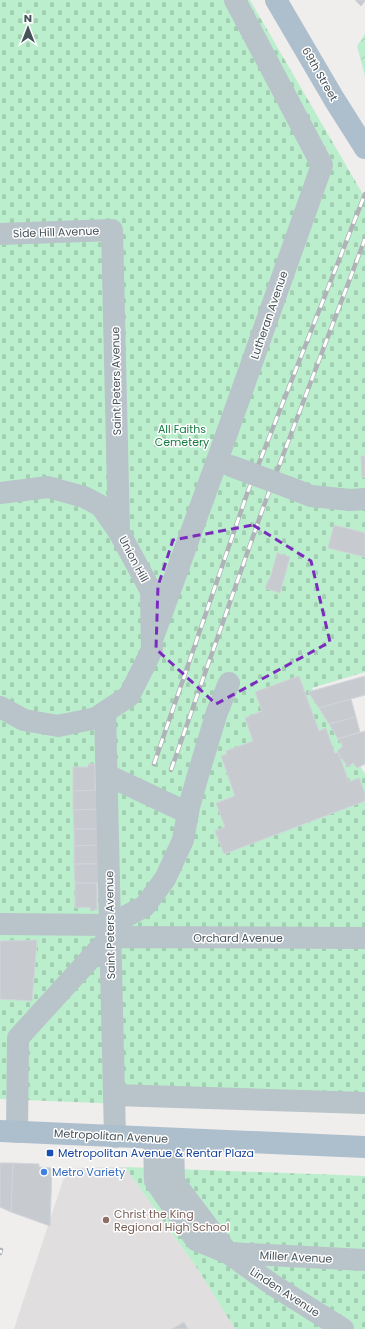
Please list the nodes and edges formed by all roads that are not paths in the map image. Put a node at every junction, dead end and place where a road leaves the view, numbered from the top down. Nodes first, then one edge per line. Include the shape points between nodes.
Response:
1 (235, 0) edge
2 (276, 0) edge
3 (365, 148) edge
4 (112, 230) joint
5 (0, 234) edge
6 (224, 463) junction
7 (0, 493) edge
8 (365, 499) edge
9 (119, 532) junction
10 (152, 640) junction
11 (229, 683) dead end
12 (0, 707) edge
13 (105, 712) junction
14 (107, 775) junction
15 (188, 812) junction
16 (0, 924) edge
17 (110, 931) junction
18 (365, 938) edge
19 (114, 1095) junction
20 (365, 1103) edge
21 (8, 1131) edge
22 (115, 1137) junction
23 (164, 1139) junction
24 (365, 1147) edge
25 (228, 1253) junction
26 (365, 1260) edge
27 (343, 1329) edge

1 - 6 lane, Lutheran Avenue via 322,165
2 - 3 main road, 69th Street
4 - 5 lane, Side Hill Avenue
4 - 9 lane, Saint Peters Avenue
6 - 8 lane, bridge via 311,496
6 - 10 lane, Lutheran Avenue
7 - 9 lane, Union Hill via 48,487 84,497 101,506
9 - 10 lane, Union Hill via 151,591
10 - 13 lane, Union Hill via 152,650 129,696
11 - 15 lane via 217,712
12 - 13 lane, Union Hill via 24,720 58,726 96,718
13 - 14 lane, Saint Peters Avenue
14 - 15 lane
14 - 17 lane, Saint Peters Avenue
15 - 17 lane via 183,840 165,879 145,906
16 - 17 lane, Orchard Avenue
17 - 18 lane, Orchard Avenue
17 - 19 lane, Saint Peters Avenue
17 - 21 lane via 18,1038
19 - 20 lane
19 - 22 lane, Saint Peters Avenue
21 - 22 main road, Metropolitan Avenue
22 - 23 main road, Metropolitan Avenue
23 - 24 main road, Metropolitan Avenue
23 - 25 lane via 155,1181 196,1240
25 - 26 lane, Miller Avenue
25 - 27 lane, Linden Avenue

